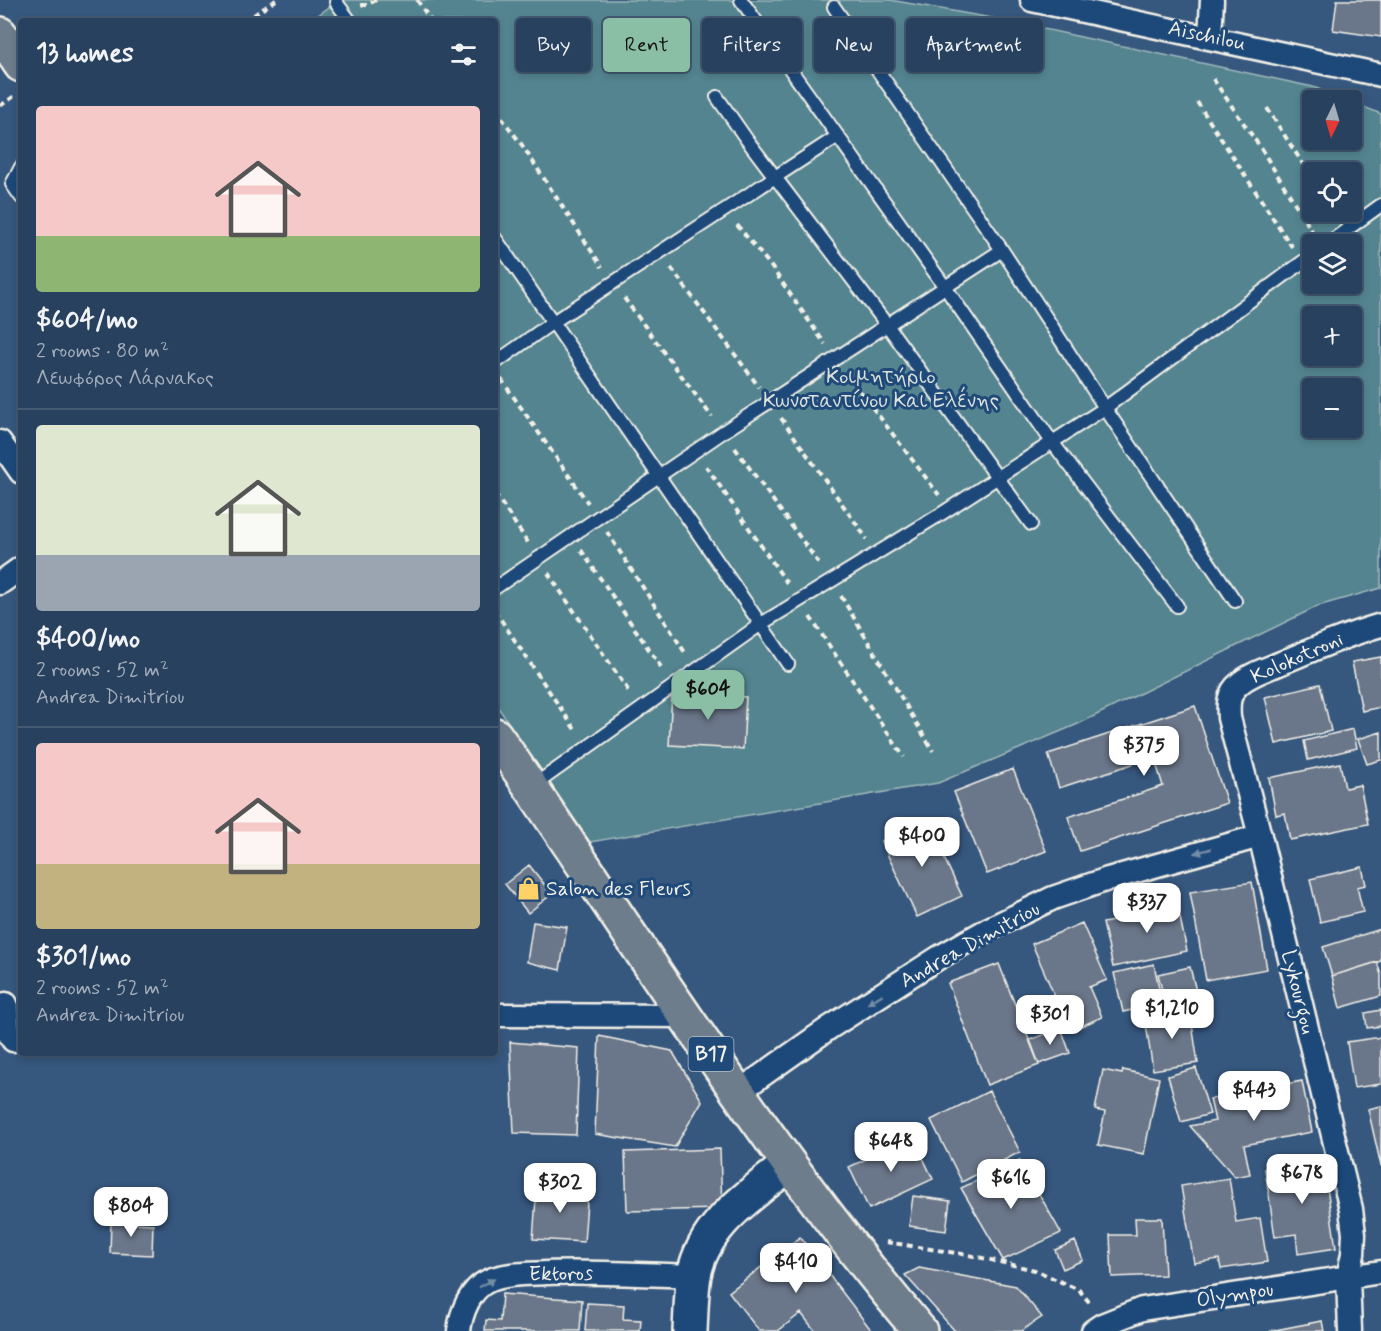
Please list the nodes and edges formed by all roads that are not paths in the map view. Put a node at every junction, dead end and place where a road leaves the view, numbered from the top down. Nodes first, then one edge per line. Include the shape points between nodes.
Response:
1 (741, 0) edge
2 (1032, 0) edge
3 (1212, 0) edge
4 (336, 2) dead end
5 (834, 7) dead end
6 (348, 18) edge
7 (0, 34) edge
8 (1210, 37) junction
9 (18, 61) edge
10 (1381, 75) edge
11 (717, 97) dead end
12 (838, 135) junction
13 (18, 173) edge
14 (775, 178) junction
15 (18, 193) edge
16 (1381, 205) edge
17 (1341, 234) edge
18 (498, 241) edge
19 (1002, 250) junction
20 (1302, 263) edge
21 (945, 287) junction
22 (553, 322) junction
23 (887, 325) junction
24 (498, 361) edge
25 (1105, 408) junction
26 (0, 442) edge
27 (1052, 442) junction
28 (18, 468) edge
29 (658, 476) junction
30 (996, 478) junction
31 (1031, 524) dead end
32 (18, 570) edge
33 (0, 583) edge
34 (498, 586) edge
35 (1235, 601) dead end
36 (1177, 606) dead end
37 (761, 624) junction
38 (1381, 625) edge
39 (788, 664) dead end
40 (498, 739) edge
41 (1235, 743) joint
42 (531, 787) junction
43 (1260, 836) junction
44 (9, 1004) edge
45 (498, 1015) edge
46 (686, 1016) junction
47 (11, 1040) edge
48 (737, 1093) junction
49 (788, 1165) junction
50 (1381, 1272) edge
51 (694, 1276) junction
52 (1348, 1277) junction
53 (1100, 1327) edge
54 (459, 1331) edge
55 (690, 1331) edge
56 (920, 1331) edge
57 (1350, 1331) edge

1 - 12 lane
2 - 8 street, Aischilou
3 - 8 street
4 - 6 lane
5 - 19 lane
7 - 9 main road
8 - 10 street, Aischilou
11 - 14 lane
12 - 14 lane
12 - 21 lane
13 - 15 lane via 12,184
14 - 22 lane
14 - 23 lane
16 - 17 lane
18 - 22 lane
19 - 21 lane
19 - 25 lane
20 - 25 lane
21 - 23 lane
21 - 27 lane
22 - 24 lane
22 - 29 lane
23 - 29 lane
23 - 30 lane
25 - 27 lane
25 - 35 lane
26 - 28 street
27 - 30 lane
27 - 36 lane
29 - 34 lane
29 - 37 lane
30 - 31 lane
30 - 37 lane
32 - 33 street
37 - 39 lane
37 - 42 lane
38 - 41 street, Kolokotroni via 1349,634 1239,684 1230,695 1228,706
40 - 42 main road, B17
41 - 43 street, Lykourgou
42 - 46 main road, B17
43 -> 48 street, Andrea Dimitriou via 1108,879 1053,898 997,925 829,1028
43 - 52 street, Lykourgou via 1351,1209 1354,1233
44 - 47 street
45 - 46 street
46 - 48 main road, B17
48 - 49 main road, B17
49 - 51 street via 716,1227 699,1257
49 - 56 main road, B17
50 - 52 street, Olympou
54 -> 51 street, Ektoros via 463,1312 476,1290 502,1277 564,1272
51 - 55 street
52 - 53 street, Olympou via 1142,1309
52 - 57 street, Lykourgou

